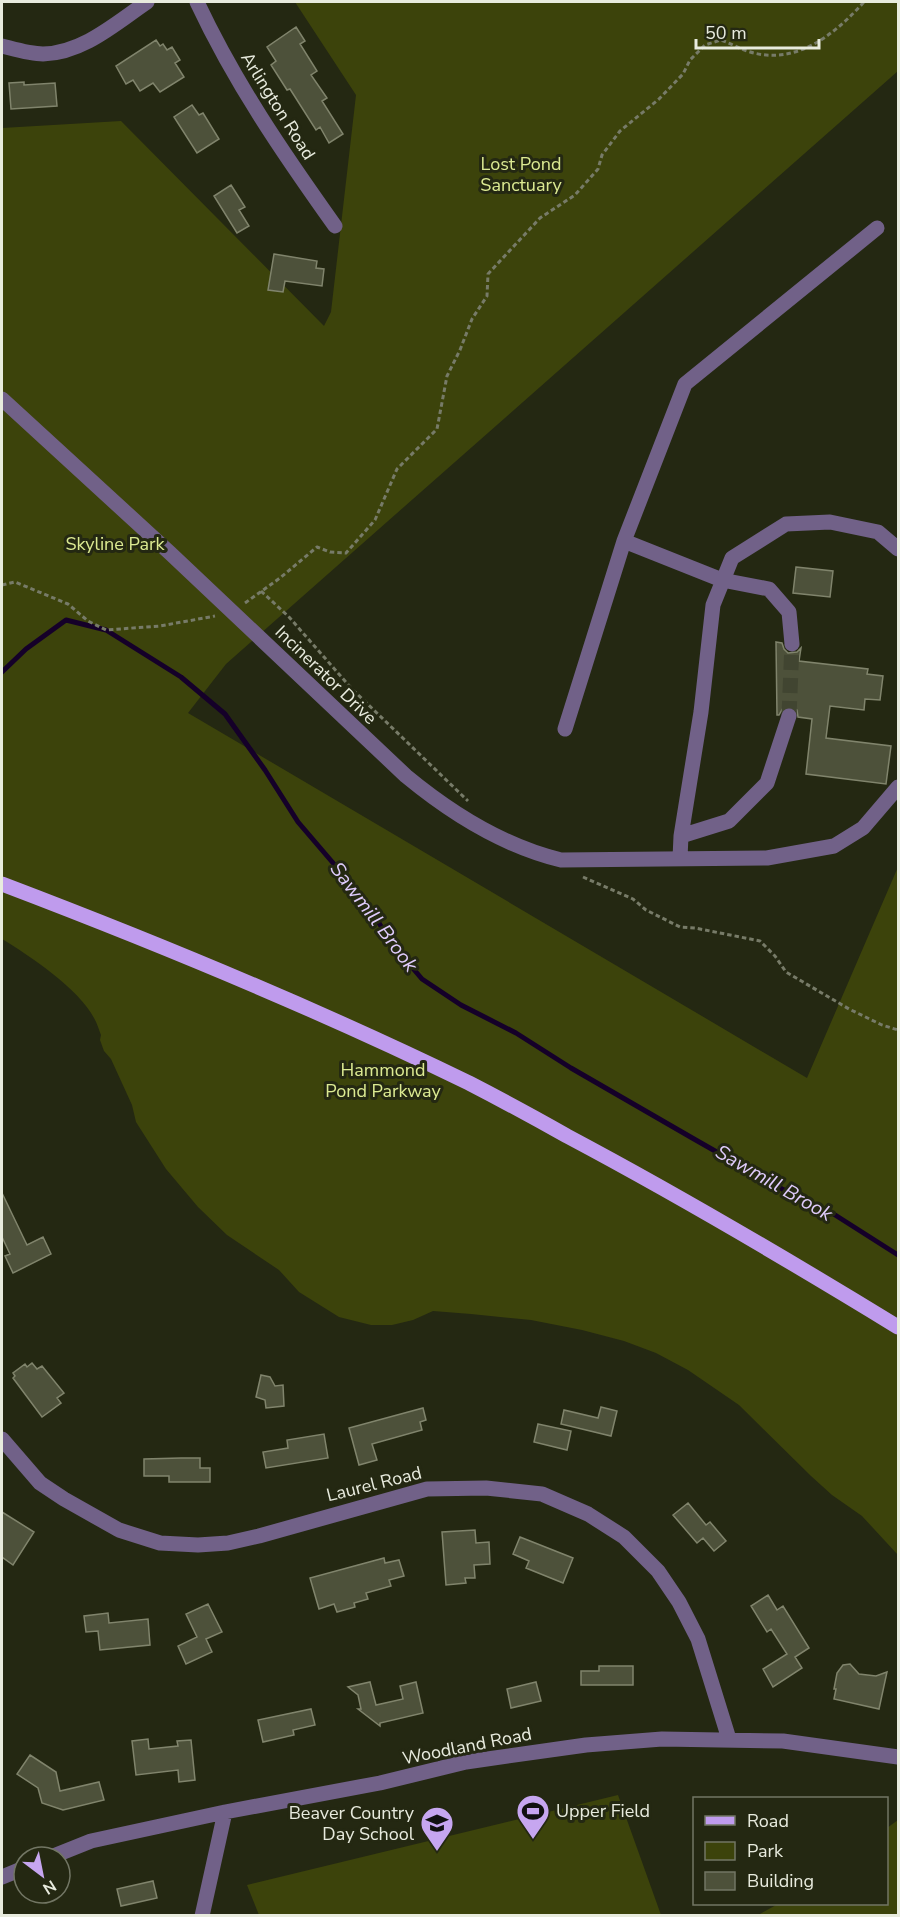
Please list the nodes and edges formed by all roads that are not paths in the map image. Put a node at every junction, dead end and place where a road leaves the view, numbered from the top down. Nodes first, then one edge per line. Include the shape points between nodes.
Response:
1 (147, 2) edge
2 (197, 2) edge
3 (2, 46) edge
4 (335, 226) dead end
5 (877, 228) dead end
6 (2, 399) edge
7 (624, 541) junction
8 (898, 549) edge
9 (722, 580) junction
10 (792, 644) tunnel mouth
11 (789, 716) tunnel mouth
12 (566, 729) dead end
13 (898, 787) edge
14 (681, 836) junction
15 (680, 858) junction
16 (2, 884) edge
17 (898, 1327) edge
18 (2, 1439) edge
19 (729, 1739) junction
20 (898, 1757) edge
21 (225, 1812) junction
22 (72, 1849) edge
23 (202, 1916) edge

1 - 3 street via 86,43 62,51 42,54
2 - 4 street, Arlington Road via 218,47 259,116
5 - 7 street via 685,384
6 - 15 street, Incinerator Drive via 366,740 442,805 495,836 538,855 561,860
7 - 9 street
7 - 12 street
8 - 9 street via 878,531 830,522 786,524 732,558
9 - 10 street via 769,590 789,612
9 - 14 street via 713,605
11 - 14 street via 767,783 729,821
13 - 15 street, Incinerator Drive via 863,828 834,846 767,858
14 - 15 street
16 - 17 main road via 332,1019 471,1084 654,1182
18 - 19 street, Laurel Road via 39,1483 64,1500 119,1530 160,1543 228,1543 427,1489 486,1488 542,1494 588,1514 624,1537 658,1571 680,1602 698,1639
19 - 20 street, Woodland Road via 783,1741
19 - 21 street, Woodland Road via 586,1745 465,1762 380,1783
21 - 22 street, Woodland Road
21 - 23 street

